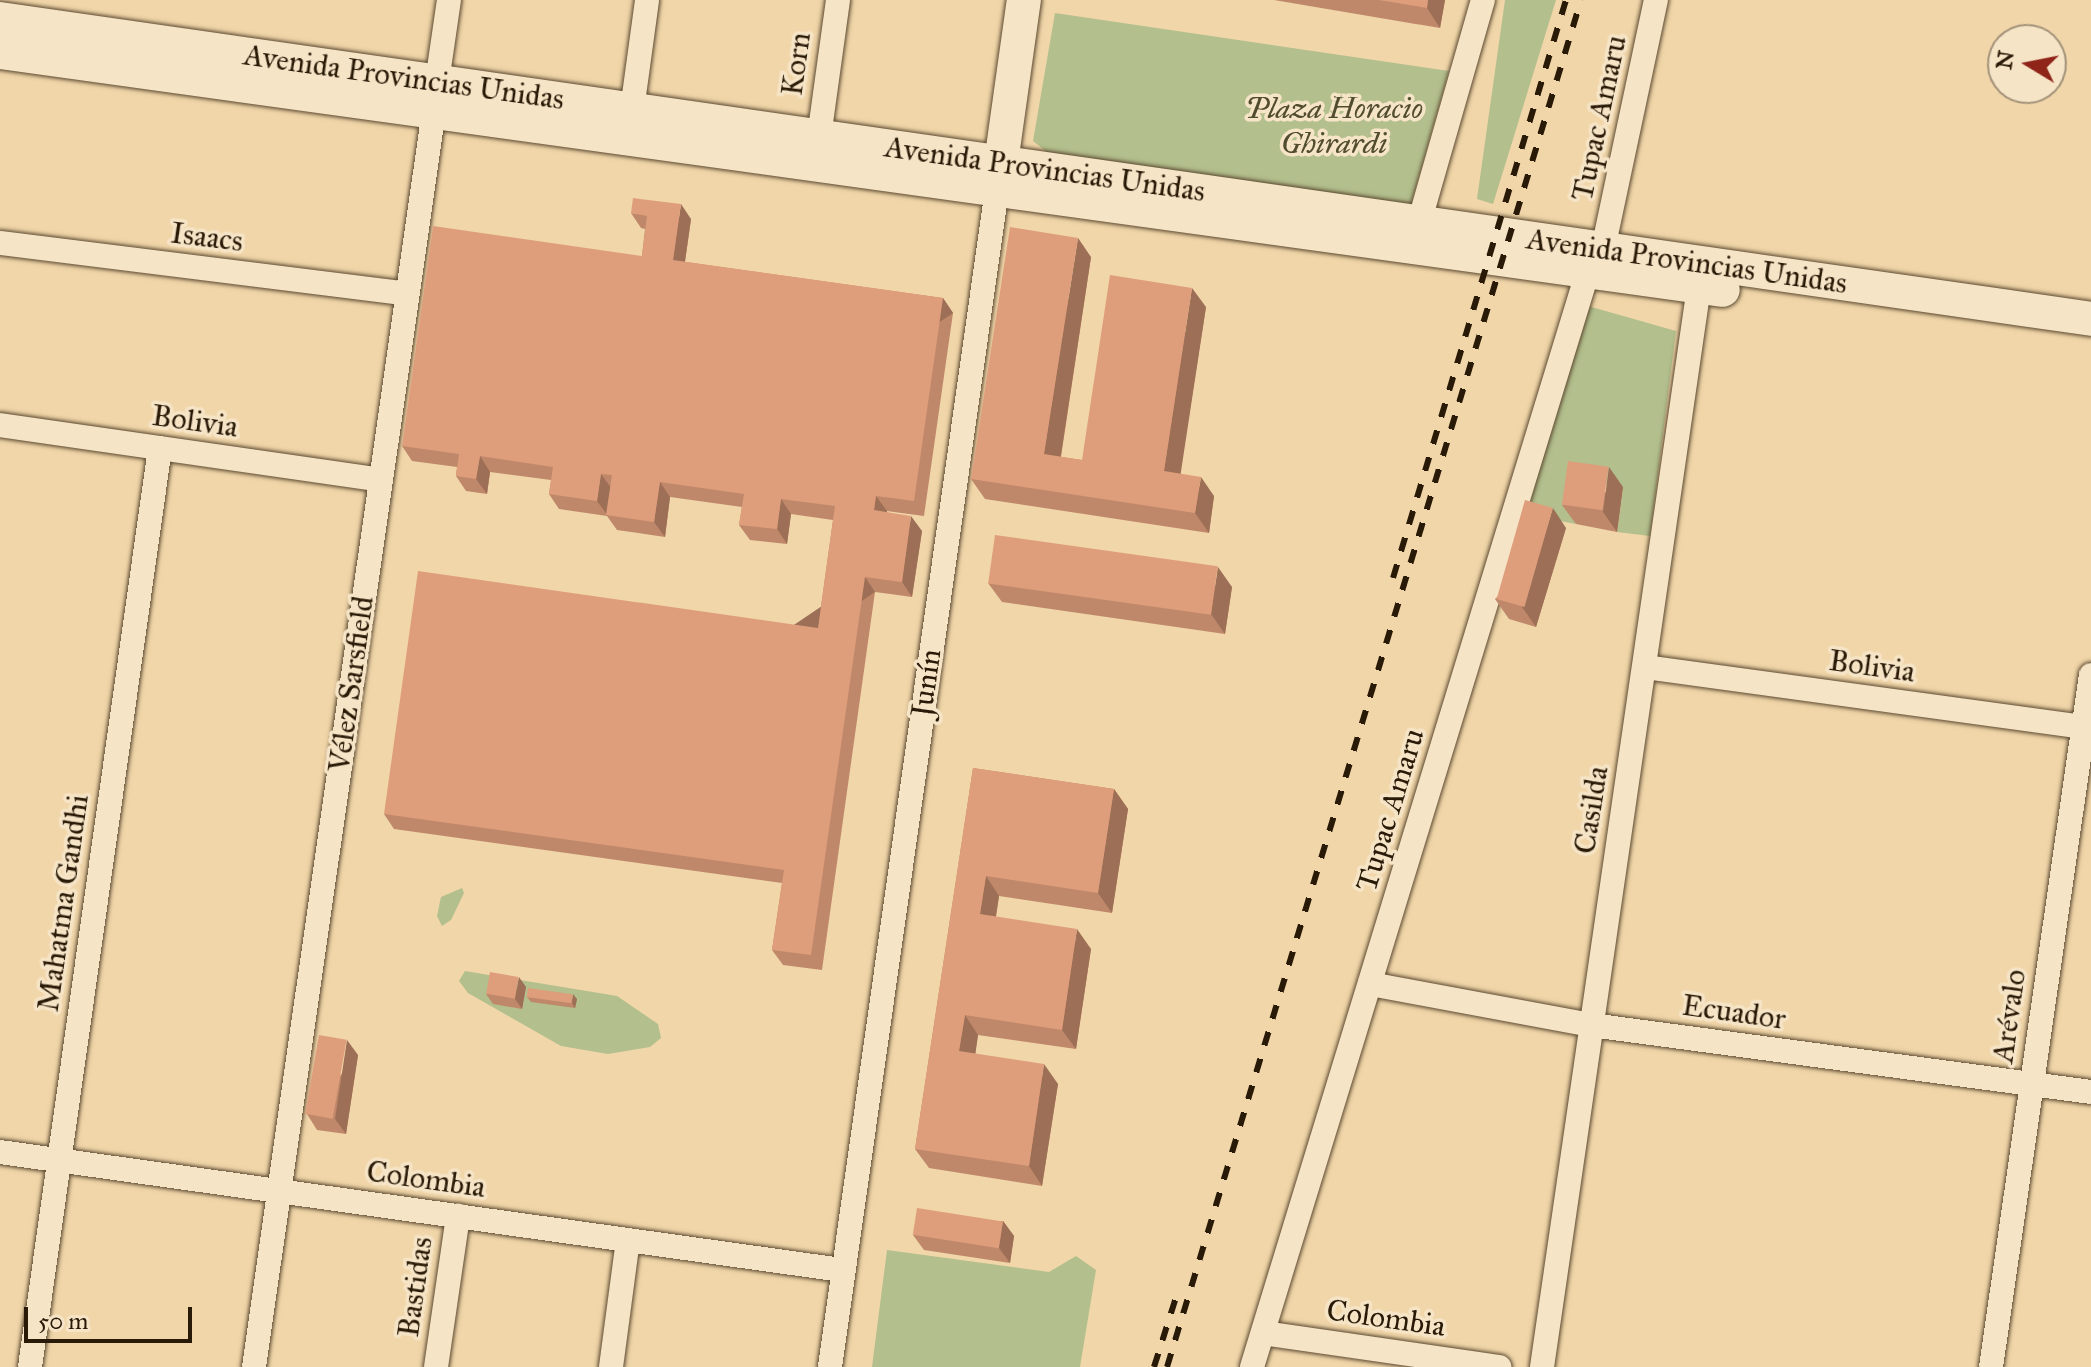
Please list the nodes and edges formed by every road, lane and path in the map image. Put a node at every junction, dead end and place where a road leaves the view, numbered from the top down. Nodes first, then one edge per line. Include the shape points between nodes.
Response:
1 (449, 0) edge
2 (647, 0) edge
3 (838, 0) edge
4 (1024, 0) edge
5 (1483, 0) edge
6 (1656, 0) edge
7 (0, 19) edge
8 (0, 52) edge
9 (436, 96) junction
10 (632, 110) junction
11 (819, 137) junction
12 (999, 176) junction
13 (1419, 223) junction
14 (0, 243) edge
15 (1596, 260) junction
16 (1700, 275) junction
17 (407, 294) junction
18 (2091, 319) edge
19 (2091, 342) edge
20 (0, 425) edge
21 (160, 448) junction
22 (380, 480) junction
23 (1645, 667) junction
24 (2091, 675) edge
25 (2087, 727) edge
26 (1370, 984) junction
27 (1591, 1025) junction
28 (2031, 1084) junction
29 (2091, 1092) edge
30 (0, 1152) edge
31 (59, 1160) junction
32 (279, 1190) junction
33 (458, 1216) junction
34 (628, 1240) junction
35 (842, 1270) junction
36 (1263, 1333) junction
37 (30, 1367) edge
38 (254, 1367) edge
39 (436, 1367) edge
40 (611, 1367) edge
41 (830, 1367) edge
42 (1252, 1367) edge
43 (1500, 1367) edge
44 (1542, 1367) edge
45 (1991, 1367) edge

1 - 9 street, Vélez Sarsfield
2 - 10 street
3 - 11 street, Korn
4 - 12 main road, Junín
5 - 13 street
6 - 15 street, Tupac Amaru
7 - 9 main road, Avenida Provincias Unidas
8 - 9 main road, Avenida Provincias Unidas
9 - 10 main road, Avenida Provincias Unidas
9 - 12 main road, Avenida Provincias Unidas
9 - 17 street, Vélez Sarsfield
10 - 11 main road, Avenida Provincias Unidas
11 - 12 main road, Avenida Provincias Unidas
12 - 13 main road, Avenida Provincias Unidas
12 - 15 main road, Avenida Provincias Unidas
12 - 35 street, Junín
13 - 15 main road, Avenida Provincias Unidas
14 - 17 street, Isaacs
15 - 16 main road, Avenida Provincias Unidas
15 - 26 street, Tupac Amaru
16 - 18 main road, Avenida Provincias Unidas
16 - 19 main road, Avenida Provincias Unidas
16 - 23 street, Casilda
17 - 22 street, Vélez Sarsfield
20 - 21 street, Bolivia
21 - 22 street, Bolivia
21 - 31 street, Mahatma Gandhi
22 - 32 street, Vélez Sarsfield
23 - 25 street, Bolivia
23 - 27 street, Casilda
24 - 25 street, Arévalo
25 - 28 street, Arévalo
26 - 27 street, Ecuador
26 - 36 street, Tupac Amaru
27 - 28 street, Ecuador
27 - 44 street, Casilda
28 - 29 street, Ecuador
28 - 45 street, Arévalo
30 - 31 street, Colombia
31 - 32 street, Colombia
31 - 37 street, Mahatma Gandhi
32 - 33 street, Colombia
32 - 38 street, Vélez Sarsfield
33 - 34 street, Colombia
33 - 39 street, Bastidas
34 - 35 street, Colombia
34 - 40 street
35 - 41 street, Junín
36 - 42 street, Tupac Amaru
36 - 43 street, Colombia

